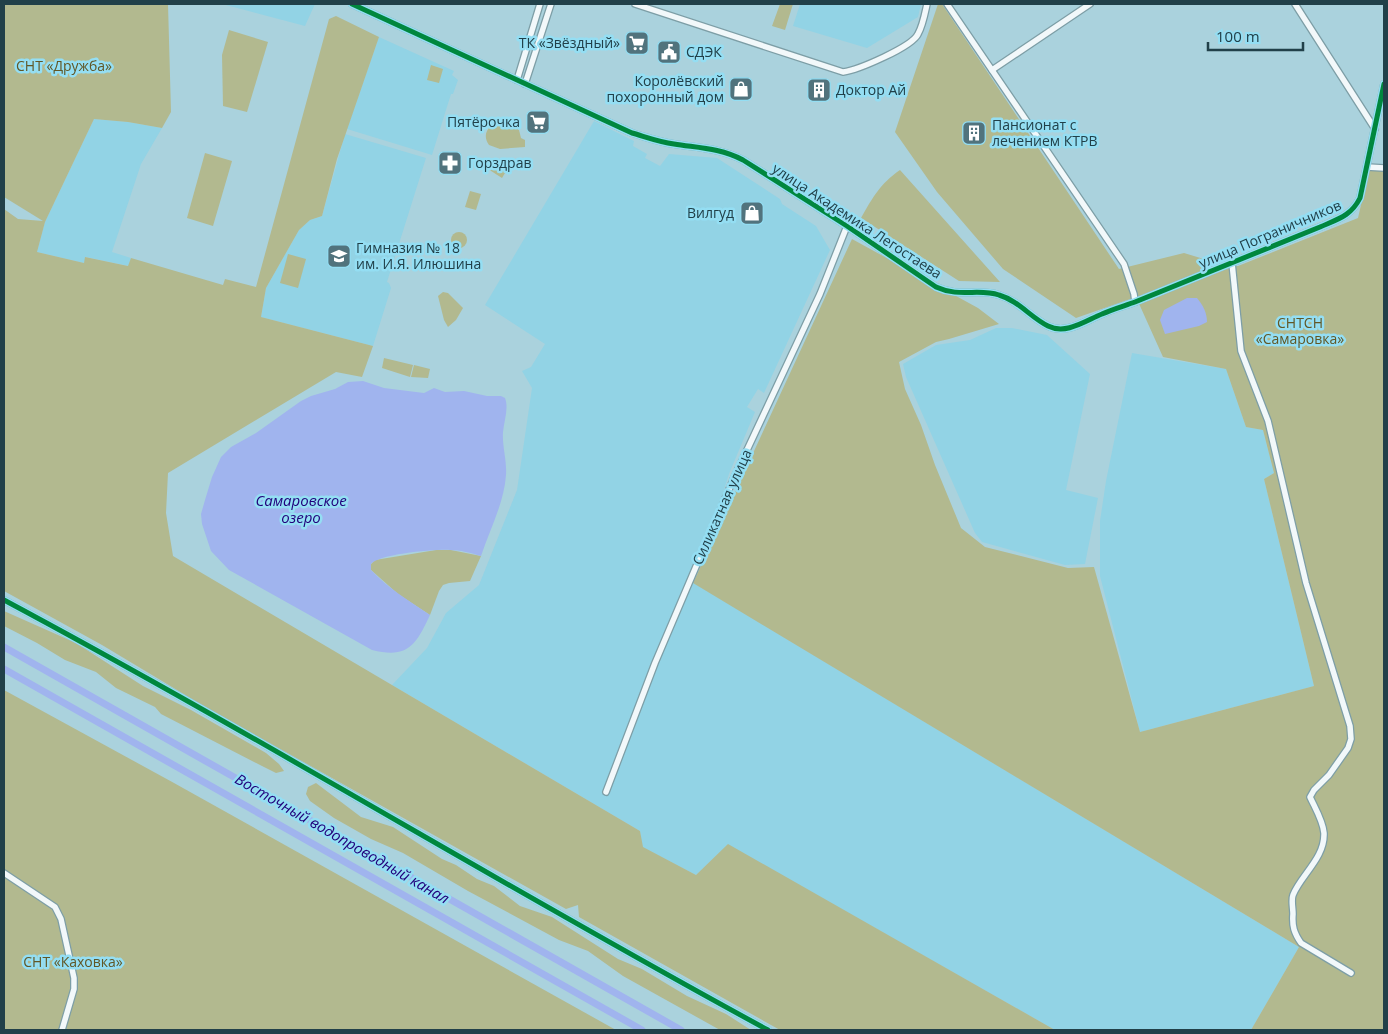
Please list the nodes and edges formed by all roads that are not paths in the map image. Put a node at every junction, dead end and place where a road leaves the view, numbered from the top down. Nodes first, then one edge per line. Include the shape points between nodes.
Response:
1 (352, 4) edge
2 (540, 4) edge
3 (551, 4) edge
4 (635, 4) edge
5 (927, 4) edge
6 (947, 4) edge
7 (1090, 4) edge
8 (1295, 4) edge
9 (992, 70) junction
10 (517, 80) junction
11 (525, 84) junction
12 (1384, 84) edge
13 (1375, 129) junction
14 (1367, 167) junction
15 (1384, 168) edge
16 (847, 226) junction
17 (1232, 263) junction
18 (1134, 302) junction
19 (1074, 327) joint
20 (4, 600) edge
21 (606, 792) dead end
22 (4, 873) edge
23 (1350, 973) dead end
24 (62, 1030) edge
25 (768, 1030) edge

1 - 10 street, улица Академика Легостаева
2 - 10 street
3 - 11 street
4 - 5 street via 843,72 860,68 912,42 919,34
6 - 9 street
7 - 9 street
8 - 13 street
9 - 18 street via 1124,264
10 - 11 street, улица Академика Легостаева
11 - 16 street, улица Академика Легостаева via 632,133 673,144 730,153
12 - 13 street, улица Пограничников
13 - 14 street, улица Пограничников
14 - 15 street
14 - 17 street, улица Пограничников via 1360,198 1349,214
16 - 19 street, улица Академика Легостаева via 947,292 997,294 1018,304 1047,325 1062,329
16 - 21 street, Силикатная улица via 820,294 733,480 655,663
17 - 18 street, улица Пограничников
17 - 23 street via 1241,352 1268,421 1306,583 1350,726 1348,748 1310,797 1324,835 1316,859 1293,896 1292,926 1301,943
18 - 19 street, улица Пограничников
20 - 25 street
22 - 24 street via 56,907 61,919 74,978

